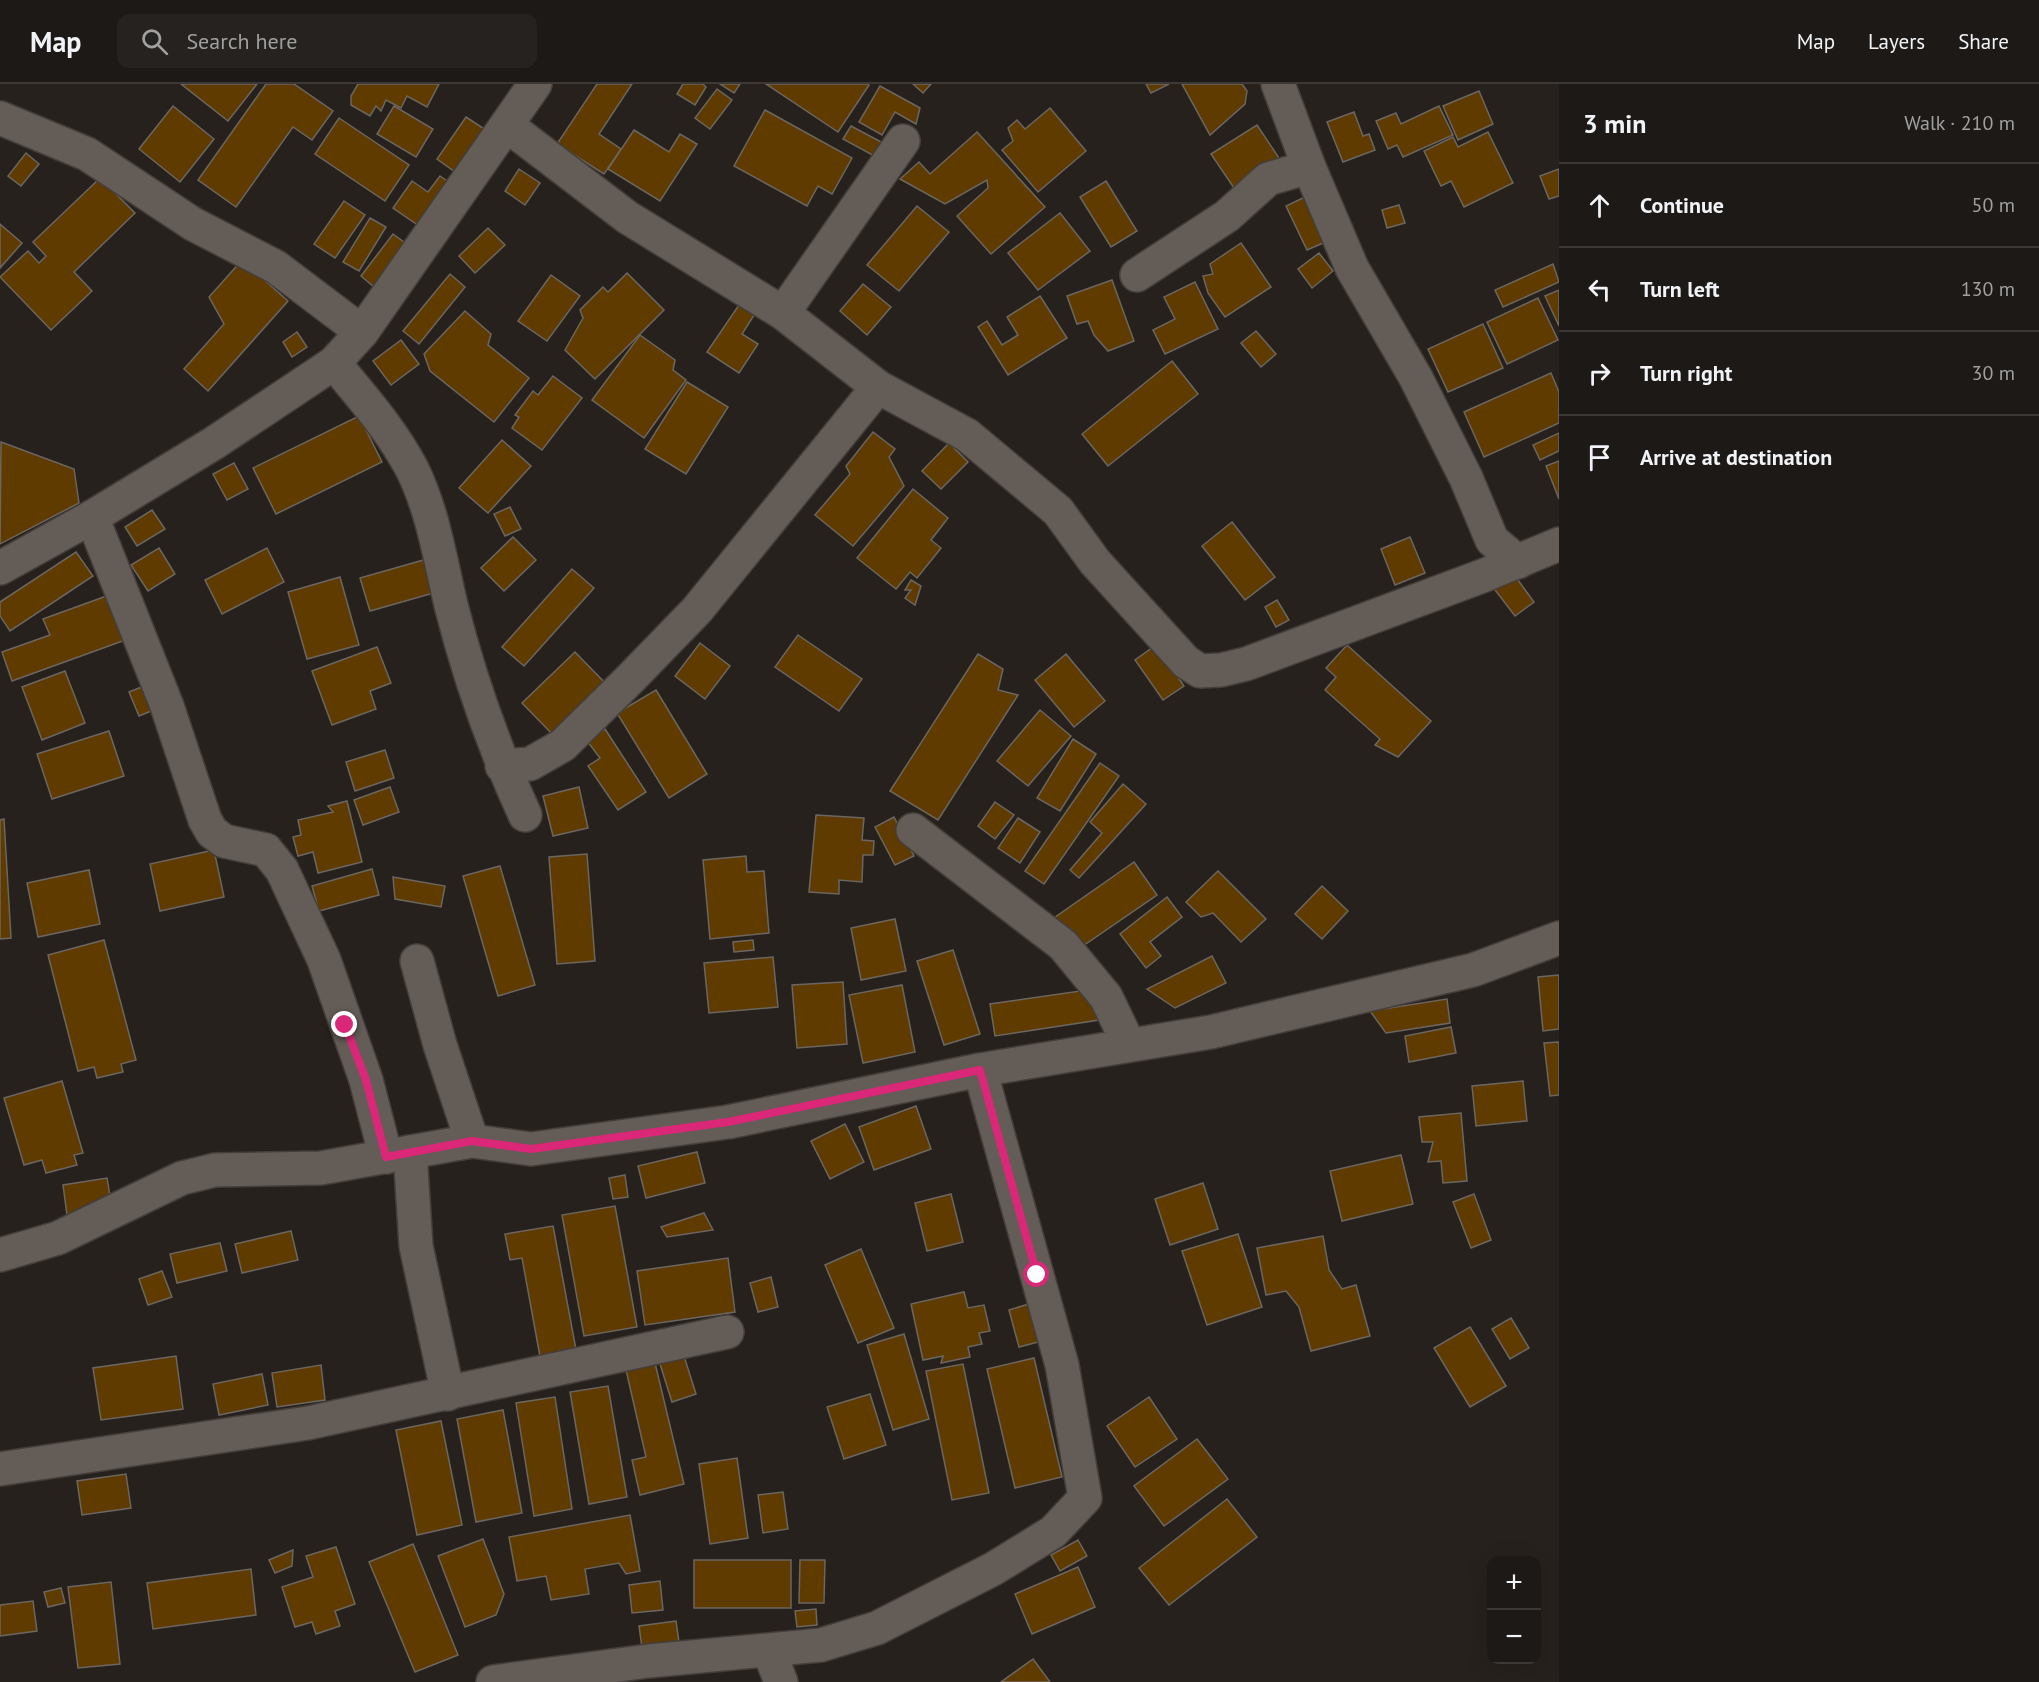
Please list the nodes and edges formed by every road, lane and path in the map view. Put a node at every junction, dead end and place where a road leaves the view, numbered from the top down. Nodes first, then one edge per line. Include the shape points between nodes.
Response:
1 (535, 84) edge
2 (1278, 84) edge
3 (0, 118) edge
4 (508, 126) junction
5 (903, 141) dead end
6 (1309, 167) junction
7 (1137, 275) dead end
8 (783, 313) junction
9 (362, 332) junction
10 (334, 363) junction
11 (878, 387) junction
12 (92, 518) junction
13 (1492, 540) junction
14 (1559, 544) edge
15 (1518, 562) junction
16 (0, 568) edge
17 (1485, 575) junction
18 (502, 766) junction
19 (525, 815) dead end
20 (913, 830) dead end
21 (1559, 938) edge
22 (417, 961) dead end
23 (1129, 1045) junction
24 (980, 1070) junction
25 (472, 1141) junction
26 (398, 1155) junction
27 (0, 1255) edge
28 (727, 1332) dead end
29 (448, 1394) junction
30 (0, 1469) edge
31 (769, 1651) junction
32 (493, 1682) edge
33 (781, 1682) edge

1 - 4 street
2 - 6 street
3 - 9 street via 87,154 193,224 276,267
4 - 8 street via 627,217
4 - 9 street
5 - 8 street
6 - 7 street via 1268,179 1227,216
6 - 13 street via 1352,268 1467,477
8 - 11 street
9 - 10 street
10 - 12 street
10 - 18 street via 386,425 413,471 433,524 475,690
11 - 17 street via 967,435 1058,511 1095,562 1169,647 1200,671 1246,664
11 - 18 street via 697,610 631,678 563,746 530,764
12 - 16 street
12 - 26 street via 163,695 205,820 224,842 266,850 282,870 324,960 366,1080
13 - 15 street
13 - 17 street
14 - 15 street
15 - 17 street
18 - 19 street
20 - 23 street via 1063,945 1106,997
21 - 23 street via 1473,970 1211,1032
22 - 25 street
23 - 24 street
24 - 25 street via 716,1123 531,1149
24 - 31 street via 1062,1365 1085,1498 1053,1532 993,1569 877,1628 821,1645
25 - 26 street
26 - 27 street via 321,1168 215,1170 182,1178 58,1238
26 - 29 street
28 - 29 street
29 - 30 street via 308,1423
31 - 32 street via 648,1661
31 - 33 street

